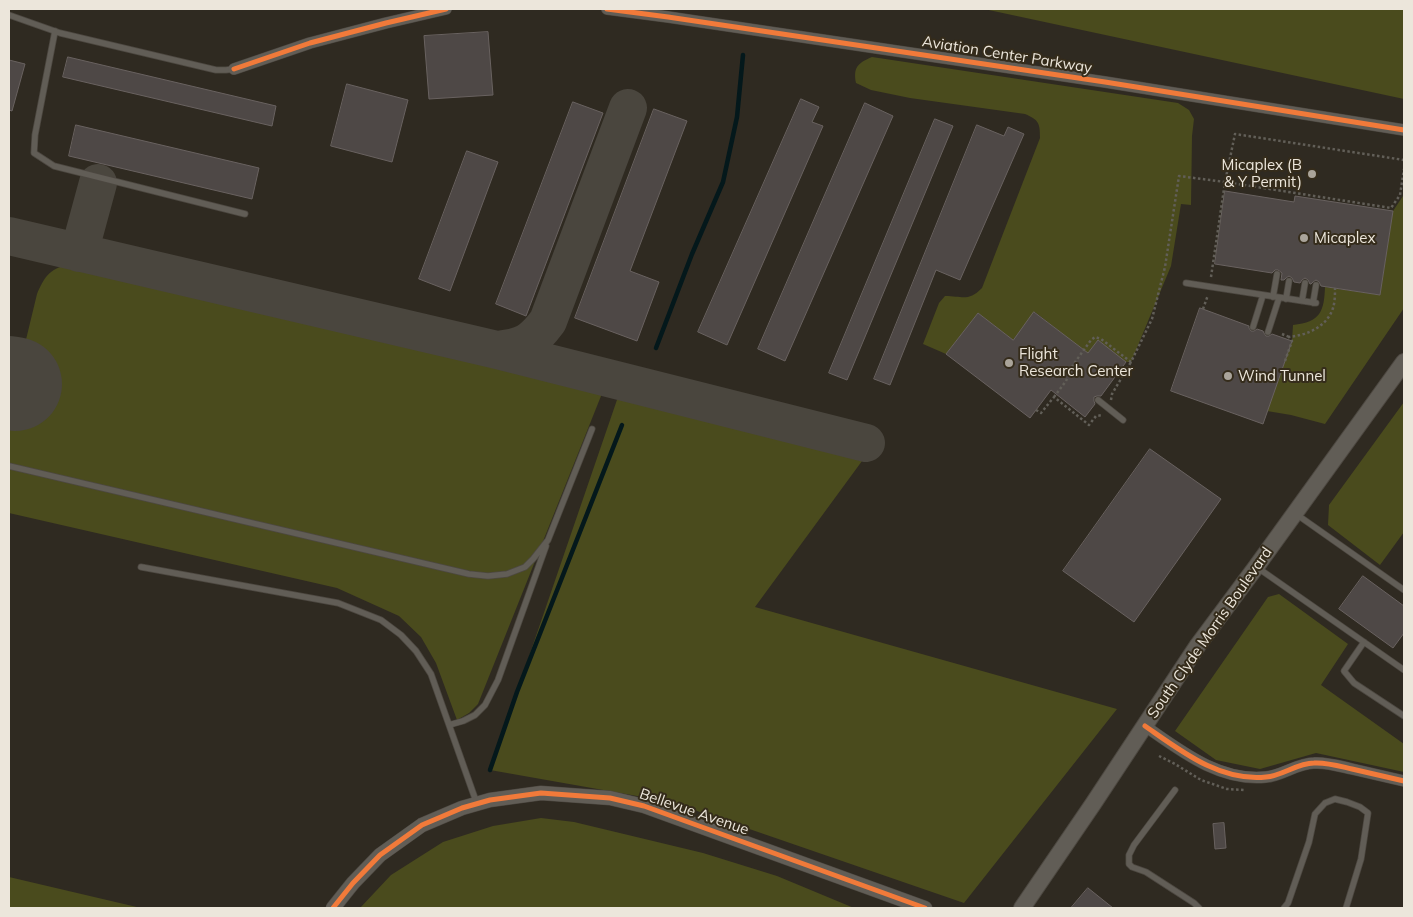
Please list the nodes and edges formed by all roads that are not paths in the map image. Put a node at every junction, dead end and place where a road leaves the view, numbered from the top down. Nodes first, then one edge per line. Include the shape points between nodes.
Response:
1 (446, 9) edge
2 (606, 9) edge
3 (9, 15) edge
4 (55, 31) junction
5 (234, 69) joint
6 (1404, 130) edge
7 (245, 214) dead end
8 (1276, 274) dead end
9 (1290, 281) dead end
10 (1186, 283) dead end
11 (1305, 284) dead end
12 (1316, 285) dead end
13 (1263, 295) junction
14 (1276, 297) junction
15 (1286, 299) junction
16 (1302, 301) junction
17 (1253, 327) dead end
18 (1268, 332) dead end
19 (1404, 362) edge
20 (1098, 400) dead end
21 (1123, 420) dead end
22 (592, 429) dead end
23 (9, 466) edge
24 (1294, 513) junction
25 (548, 540) junction
26 (142, 567) dead end
27 (1256, 567) junction
28 (1404, 590) edge
29 (1364, 642) junction
30 (1404, 670) edge
31 (1404, 716) edge
32 (449, 725) junction
33 (1145, 726) junction
34 (1404, 781) edge
35 (1175, 790) dead end
36 (477, 804) junction
37 (333, 908) edge
38 (925, 908) edge
39 (1022, 908) edge
40 (1199, 908) edge
41 (1284, 908) edge
42 (1346, 908) edge

1 - 5 street via 310,43
2 - 6 street, Aviation Center Parkway via 1105,82
3 - 4 lane
4 - 5 lane via 216,70
4 - 7 lane via 34,152 54,166
8 - 14 lane
9 - 15 lane
10 - 13 lane
11 - 16 lane
12 - 16 lane via 1314,303
13 - 14 lane
13 - 17 lane
14 - 15 lane
14 - 18 lane
15 - 16 lane
19 - 24 main road, South Clyde Morris Boulevard
20 - 21 lane
22 - 25 lane
23 - 25 lane via 469,574 507,574 525,567
24 - 27 main road, South Clyde Morris Boulevard
24 - 28 lane
25 - 32 lane via 486,705 475,715
26 - 32 lane via 338,603 381,620 401,635 426,666
27 - 29 lane
27 - 33 main road, South Clyde Morris Boulevard via 1198,645
29 - 30 lane
29 - 31 lane via 1344,671 1354,683
32 - 36 lane
33 - 34 street via 1205,765 1225,773 1268,777 1313,763 1331,764
33 - 39 main road, South Clyde Morris Boulevard
35 - 40 lane via 1134,845 1129,864
36 - 37 street, Bellevue Avenue via 422,825 380,855
36 - 38 street, Bellevue Avenue via 540,793 610,798 644,806
41 - 42 lane via 1309,842 1315,814 1325,803 1335,800 1360,806 1368,813 1360,859

